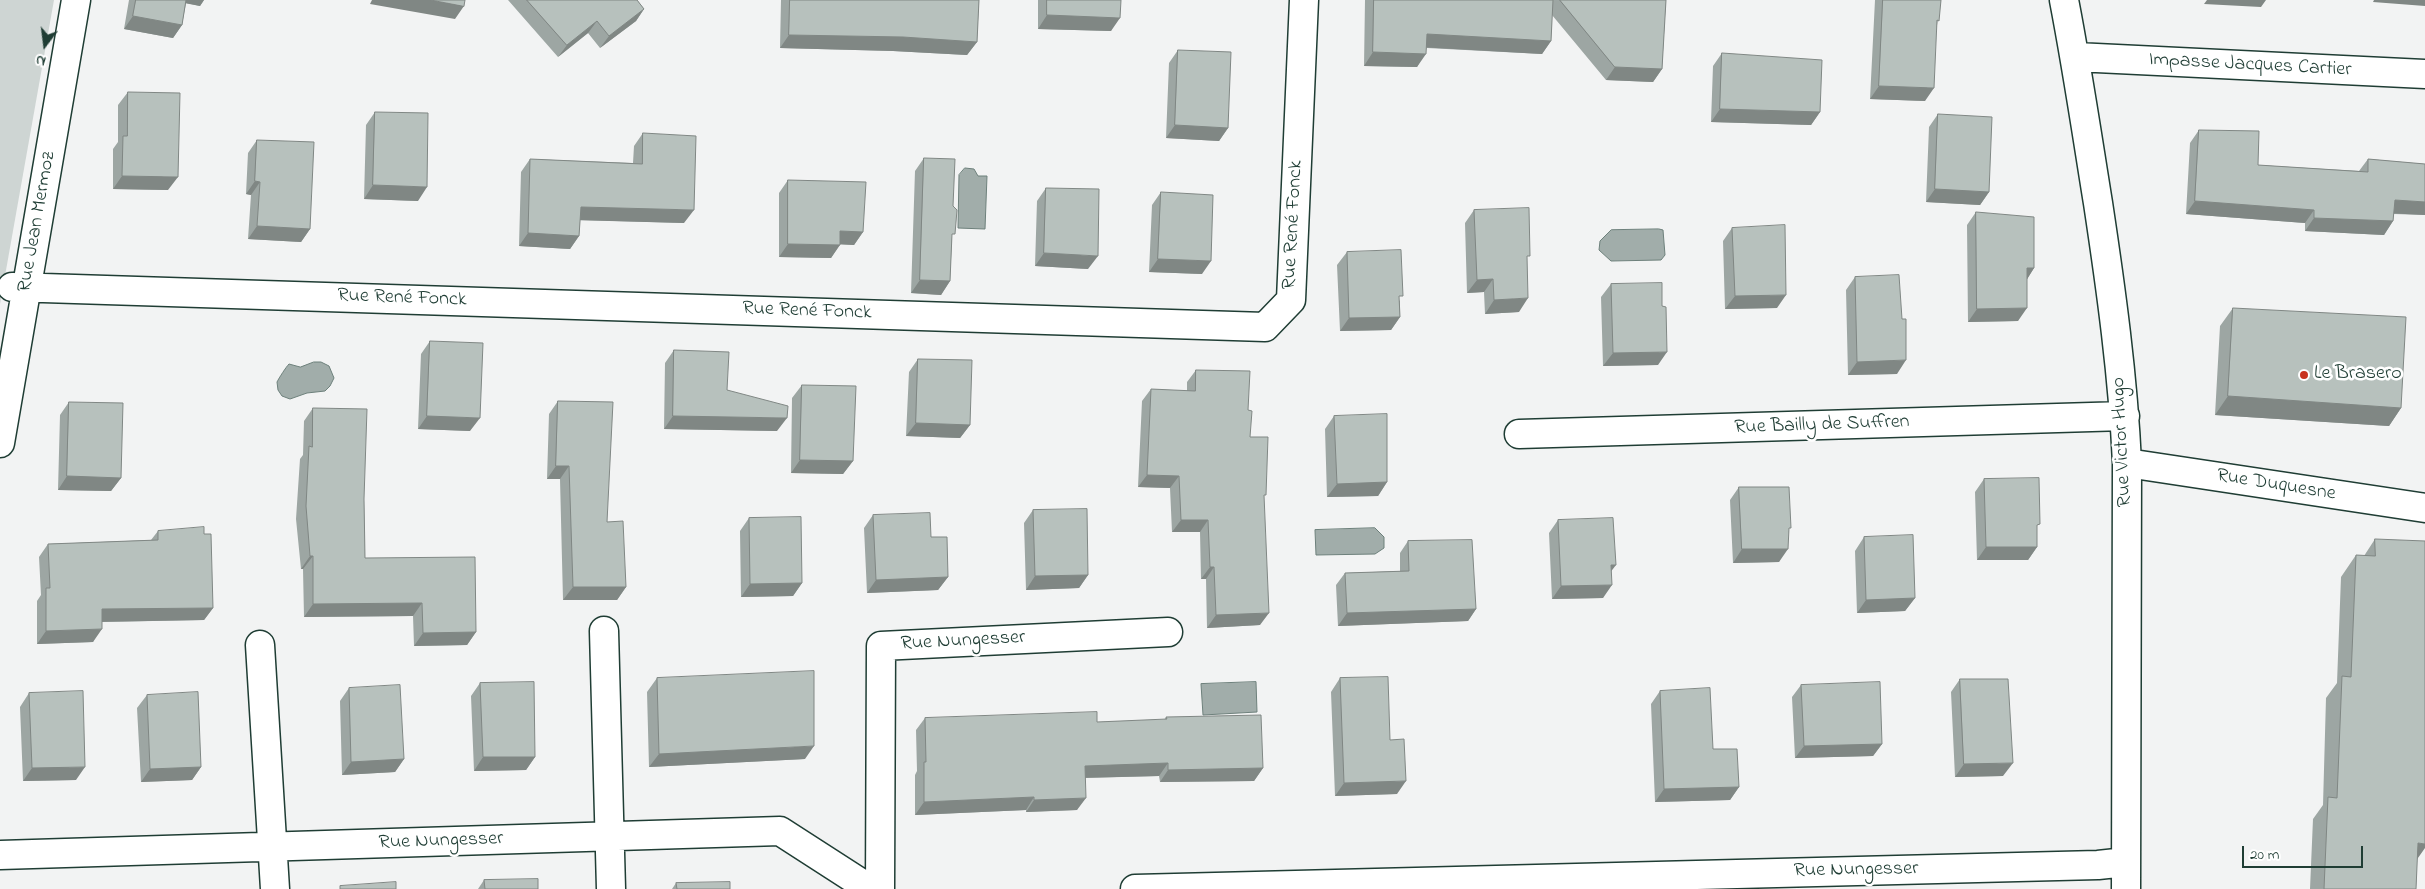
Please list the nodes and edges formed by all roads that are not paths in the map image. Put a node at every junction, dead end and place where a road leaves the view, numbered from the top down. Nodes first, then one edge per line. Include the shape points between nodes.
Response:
1 (76, 0) edge
2 (1304, 0) edge
3 (2064, 0) edge
4 (2076, 57) junction
5 (2425, 74) edge
6 (19, 287) junction
7 (2125, 416) junction
8 (1519, 434) dead end
9 (0, 443) edge
10 (2127, 463) junction
11 (2425, 508) edge
12 (604, 631) dead end
13 (1168, 632) dead end
14 (260, 645) dead end
15 (611, 836) junction
16 (272, 847) junction
17 (0, 855) edge
18 (2126, 862) junction
19 (275, 889) edge
20 (611, 889) edge
21 (870, 889) edge
22 (880, 889) edge
23 (1135, 889) edge
24 (2126, 889) edge

1 - 6 street, Rue Jean Mermoz
2 - 6 street, Rue René Fonck via 1291,300 1265,327
3 - 4 street, Rue Victor Hugo
4 - 5 street, Impasse Jacques Cartier
4 - 7 street, Rue Victor Hugo via 2112,297
6 - 9 street, Rue Jean Mermoz
7 - 8 street, Rue Bailly de Suffren
7 - 10 street, Rue Victor Hugo
10 - 11 street, Rue Duquesne
10 - 18 street, Rue Victor Hugo
12 - 15 street
13 - 22 street, Rue Nungesser via 881,646
14 - 16 street
15 - 16 street, Rue Nungesser
15 - 20 street
15 - 21 street, Rue Nungesser via 780,831
16 - 17 street, Rue Nungesser
16 - 19 street
18 - 23 street, Rue Nungesser
18 - 24 street, Rue Victor Hugo

